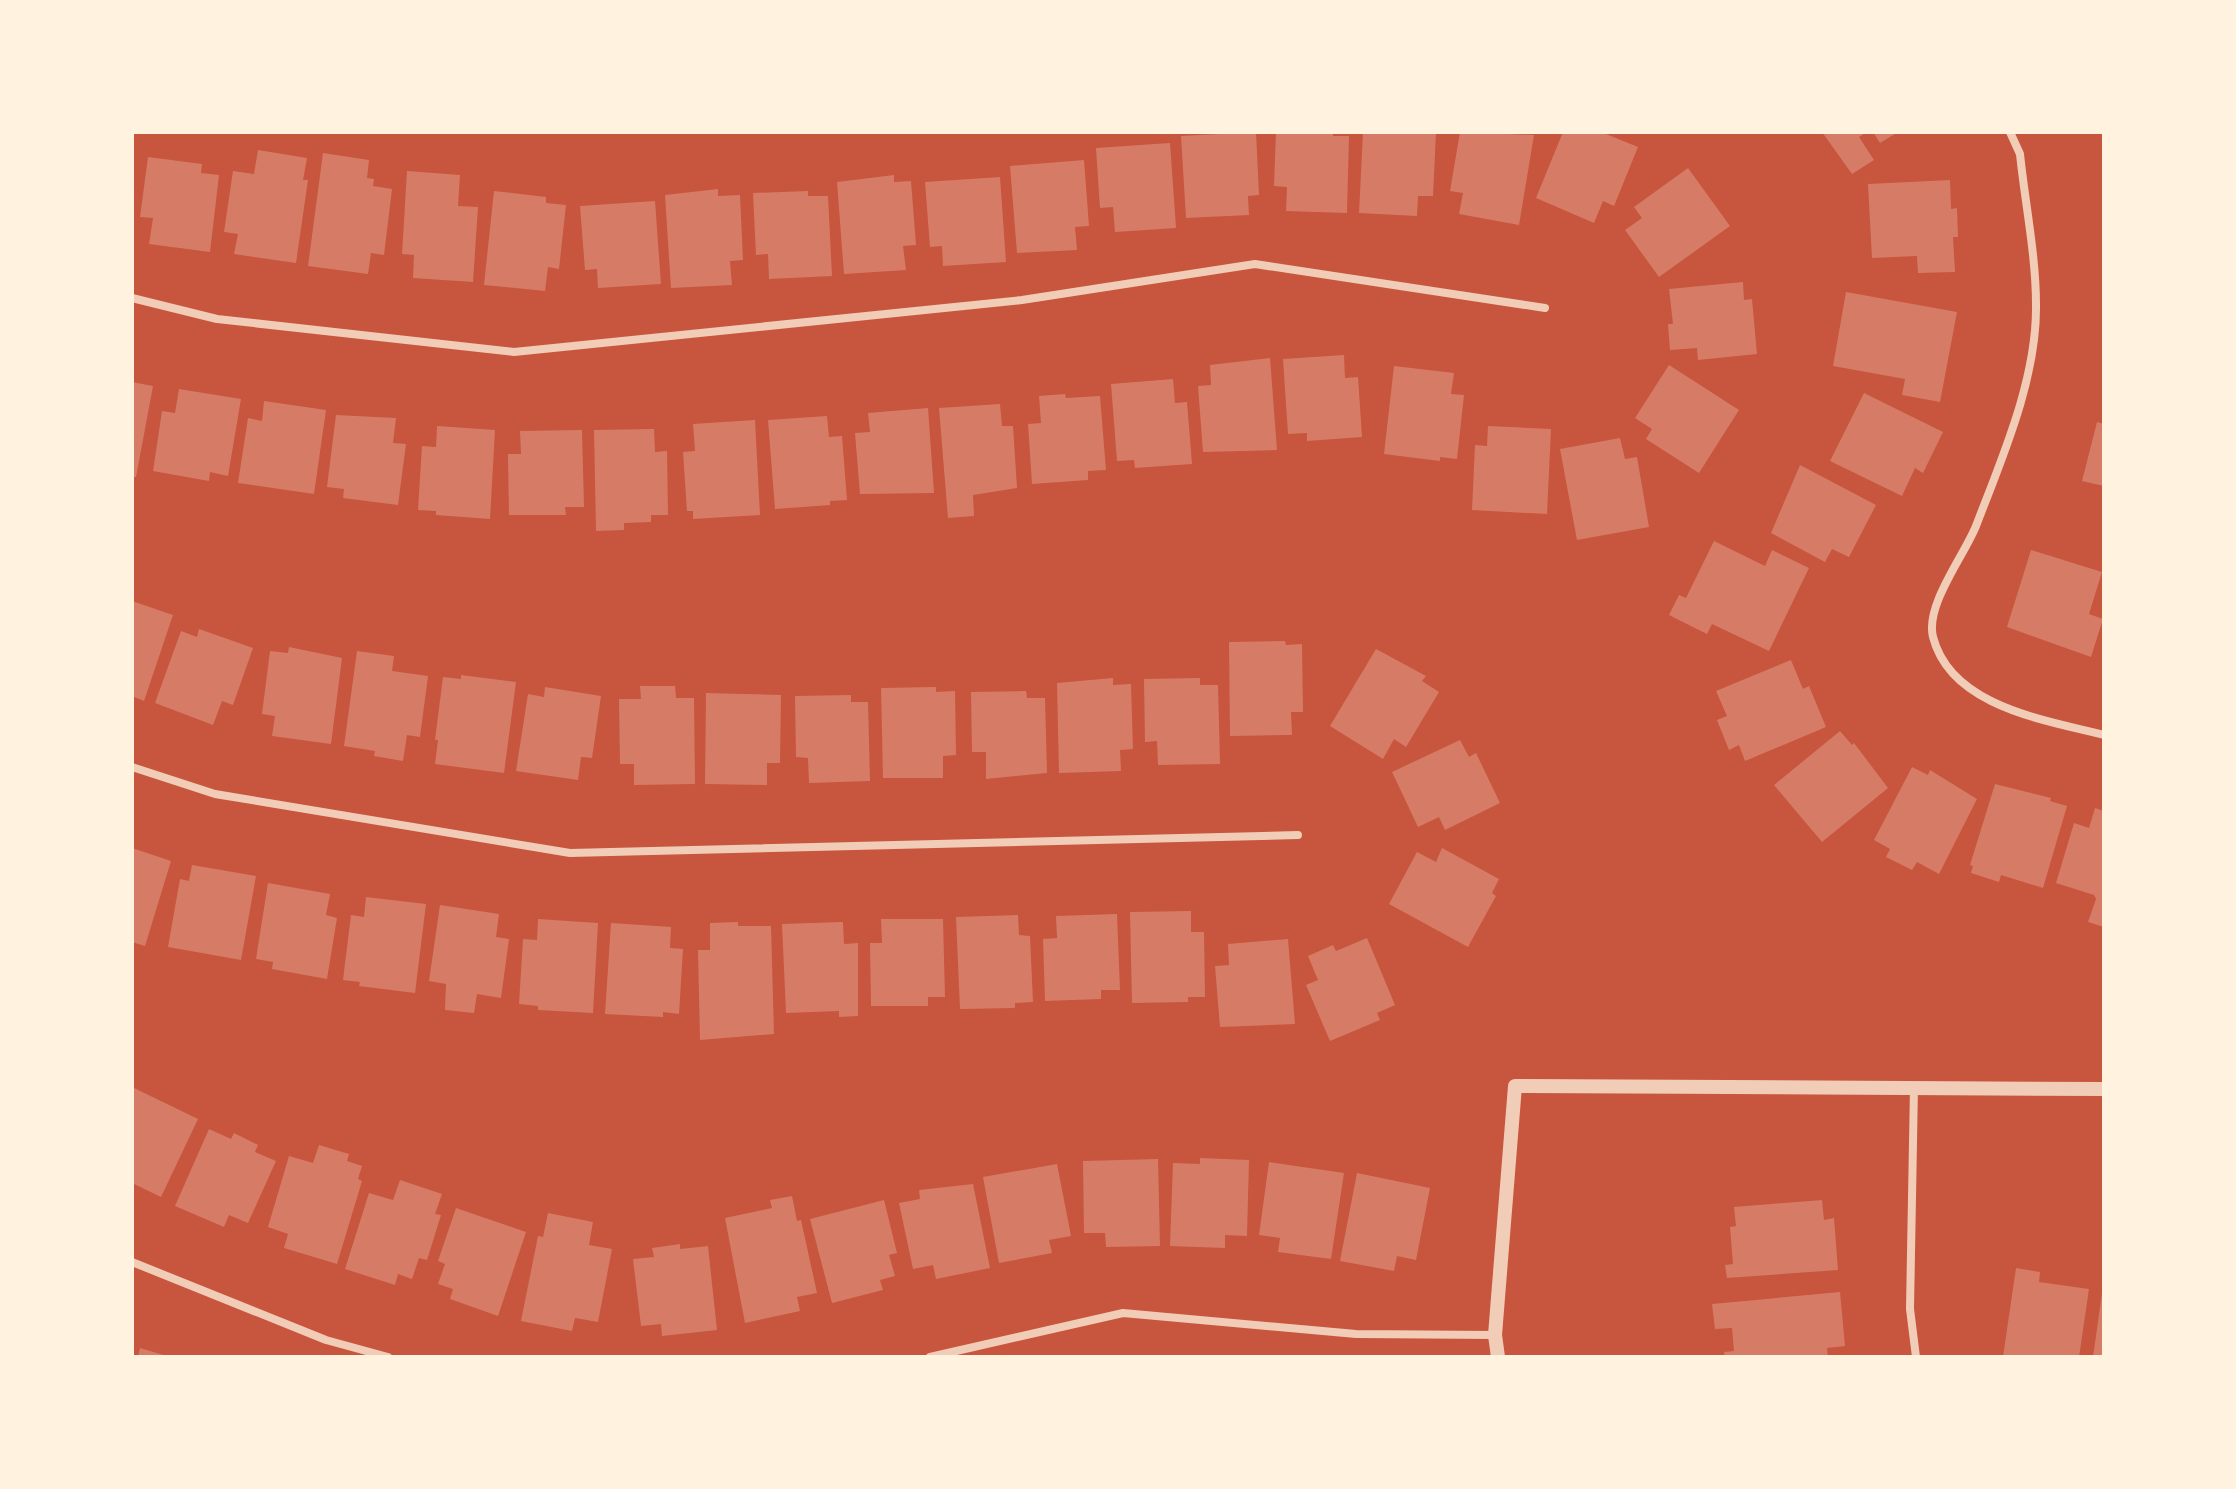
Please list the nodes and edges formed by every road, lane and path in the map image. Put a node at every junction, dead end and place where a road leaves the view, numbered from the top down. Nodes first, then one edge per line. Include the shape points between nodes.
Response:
1 (2010, 132) edge
2 (132, 298) edge
3 (1545, 308) dead end
4 (2104, 735) edge
5 (132, 767) edge
6 (1298, 835) dead end
7 (1914, 1087) junction
8 (2104, 1089) edge
9 (132, 1262) edge
10 (1495, 1335) junction
11 (388, 1357) edge
12 (930, 1357) edge
13 (1498, 1357) edge
14 (1916, 1357) edge

1 - 4 street via 2020,154 2036,306 2024,392 1966,551 1939,596 1932,635 1946,664 1975,692 2017,713
2 - 3 street via 217,319 514,352 1022,300 1255,264
5 - 6 street via 215,794 570,853
7 - 8 street
7 - 10 street via 1515,1086
7 - 14 street via 1910,1309
9 - 11 street via 326,1340
10 - 12 street via 1356,1334 1123,1313
10 - 13 street

